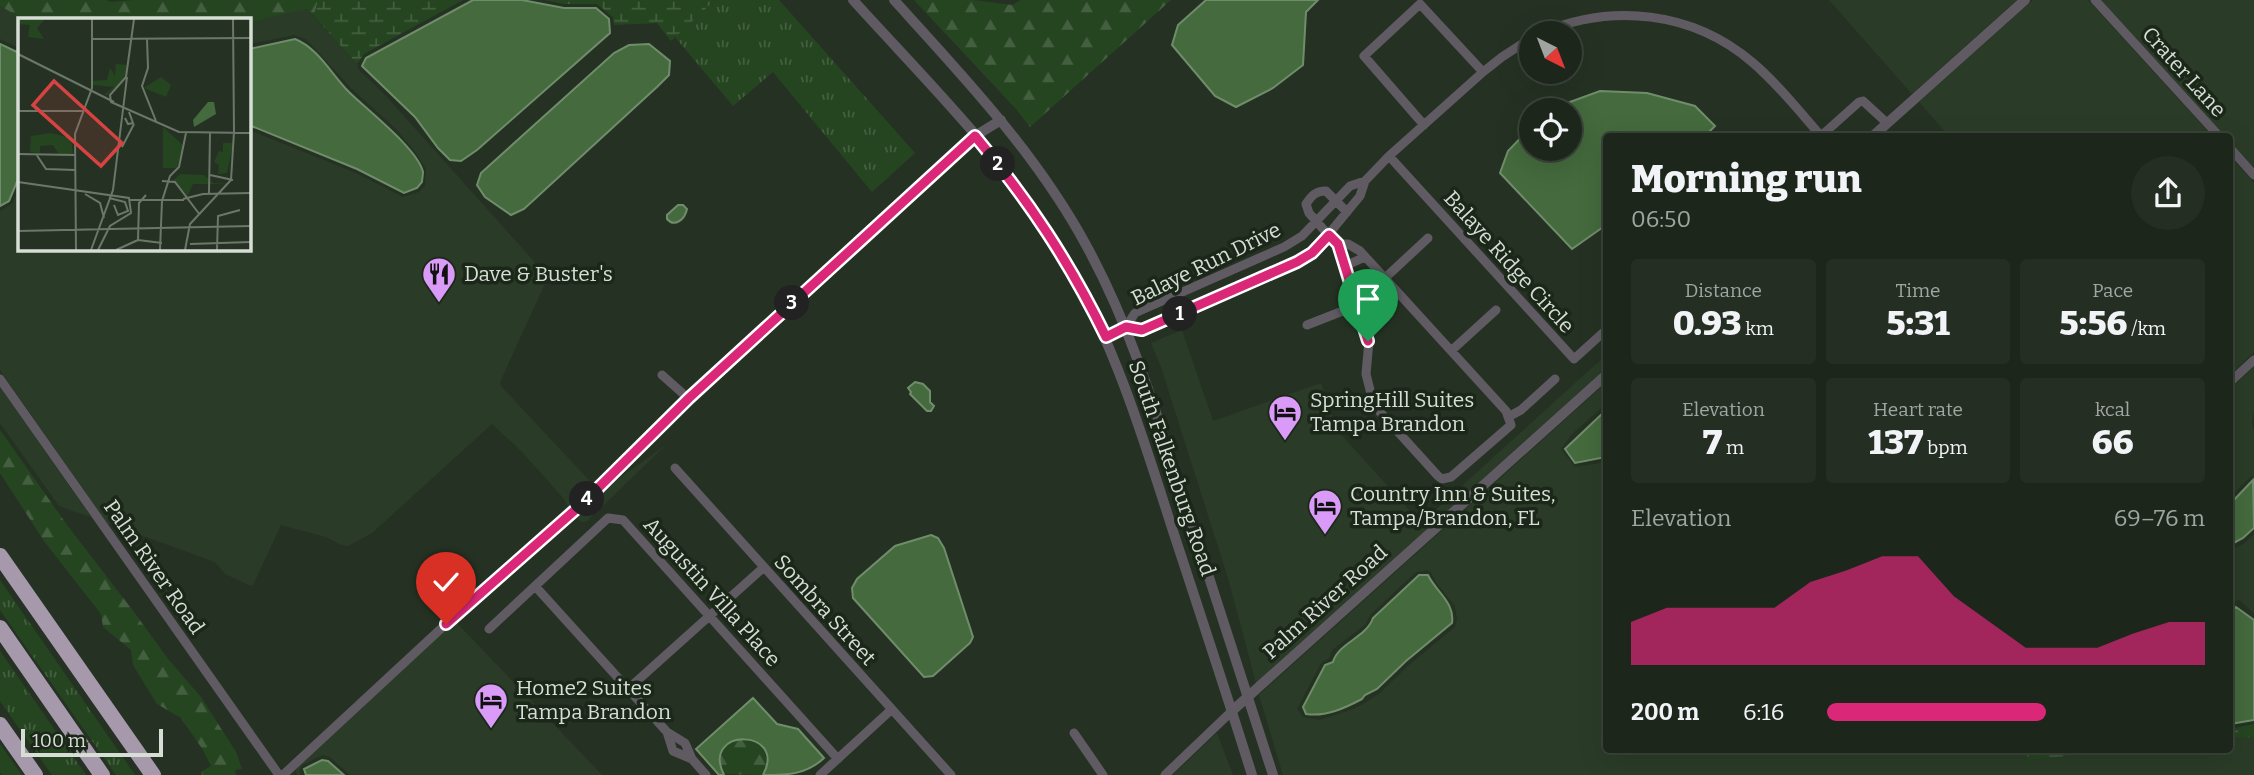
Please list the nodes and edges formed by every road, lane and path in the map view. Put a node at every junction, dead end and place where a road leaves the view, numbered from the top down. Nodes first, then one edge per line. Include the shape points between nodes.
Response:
1 (853, 0) edge
2 (894, 0) edge
3 (2025, 0) edge
4 (2095, 0) edge
5 (1576, 21) edge
6 (1519, 46) edge
7 (1483, 72) junction
8 (1003, 123) junction
9 (1887, 123) junction
10 (1424, 125) junction
11 (1818, 133) edge
12 (1824, 133) edge
13 (1876, 133) edge
14 (2216, 133) edge
15 (975, 136) junction
16 (2233, 152) edge
17 (1389, 156) junction
18 (2254, 176) edge
19 (1365, 181) junction
20 (1337, 201) junction
21 (1347, 212) junction
22 (1317, 223) junction
23 (1329, 235) junction
24 (1428, 238) dead end
25 (1338, 244) junction
26 (1365, 257) junction
27 (1345, 266) junction
28 (1385, 278) junction
29 (1357, 305) junction
30 (1496, 310) dead end
31 (1307, 325) dead end
32 (1126, 327) junction
33 (1603, 333) edge
34 (1106, 337) junction
35 (1451, 351) junction
36 (2254, 360) edge
37 (662, 375) dead end
38 (1603, 378) edge
39 (0, 379) edge
40 (1555, 379) dead end
41 (2233, 379) edge
42 (689, 398) junction
43 (1508, 417) junction
44 (675, 468) dead end
45 (0, 556) edge
46 (764, 567) junction
47 (535, 586) junction
48 (710, 616) junction
49 (0, 628) edge
50 (489, 629) dead end
51 (628, 689) junction
52 (1248, 697) junction
53 (891, 710) junction
54 (1232, 711) junction
55 (0, 725) edge
56 (1074, 733) dead end
57 (838, 759) junction
58 (34, 775) edge
59 (102, 775) edge
60 (153, 775) edge
61 (281, 775) edge
62 (706, 775) edge
63 (820, 775) edge
64 (951, 775) edge
65 (1103, 775) edge
66 (1165, 775) edge
67 (1252, 775) edge
68 (1273, 775) edge

1 - 15 street, South Falkenburg Road
2 - 8 street, South Falkenburg Road
3 - 9 street
4 - 14 street, Crater Lane
5 - 11 street via 1623,15 1668,19 1693,27 1753,62
6 - 7 street, Balaye Run Drive
7 - 10 street, Balaye Run Drive
7 - 10 street via 1420,4 1364,56
8 - 15 street
8 - 32 street, South Falkenburg Road via 1060,201
9 - 12 street via 1863,101
9 - 13 street
10 - 17 street, Balaye Run Drive
15 - 34 street, South Falkenburg Road via 1066,261
15 - 42 street
16 - 18 street, Crater Lane
17 - 19 street, Balaye Run Drive
17 - 33 street, Balaye Ridge Circle via 1574,359
19 - 20 street, Balaye Run Drive via 1350,186
19 - 21 street, Balaye Run Drive
20 - 21 street
20 - 22 street, Balaye Run Drive
20 - 22 street via 1326,191 1311,197 1306,204
21 - 23 street, Balaye Run Drive
22 - 23 street
22 - 32 street, Balaye Run Drive via 1284,247 1135,313
23 - 25 street
23 - 32 street, Balaye Run Drive via 1297,262 1142,330
24 - 28 street
25 - 26 street via 1348,244
25 - 27 street
26 - 27 street
26 - 28 street
27 - 29 street
28 - 35 street
29 - 31 street
29 - 43 street via 1368,341 1366,374 1375,403 1438,477 1455,475 1511,425
30 - 35 street
32 - 34 street
32 - 52 street, South Falkenburg Road
34 - 54 street, South Falkenburg Road
35 - 43 street
36 - 41 street
37 - 42 street
38 - 52 street, Palm River Road
39 - 61 street, Palm River Road
40 - 43 street
42 - 61 street via 583,503
44 - 46 street, Sombra Street
45 - 60 highway
46 - 48 street
46 - 53 street, Sombra Street
47 - 48 street, Augustin Villa Place via 608,518 623,520
47 - 50 street, Augustin Villa Place
47 - 51 street
48 - 51 street
48 - 57 street, Augustin Villa Place
49 - 59 highway
51 - 62 street via 667,732 685,743
52 - 54 street, Palm River Road
52 - 68 street, South Falkenburg Road
53 - 57 street
53 - 64 street, Sombra Street
54 - 66 street, Palm River Road
54 - 67 street, South Falkenburg Road
55 - 58 highway
56 - 65 street
57 - 63 street

